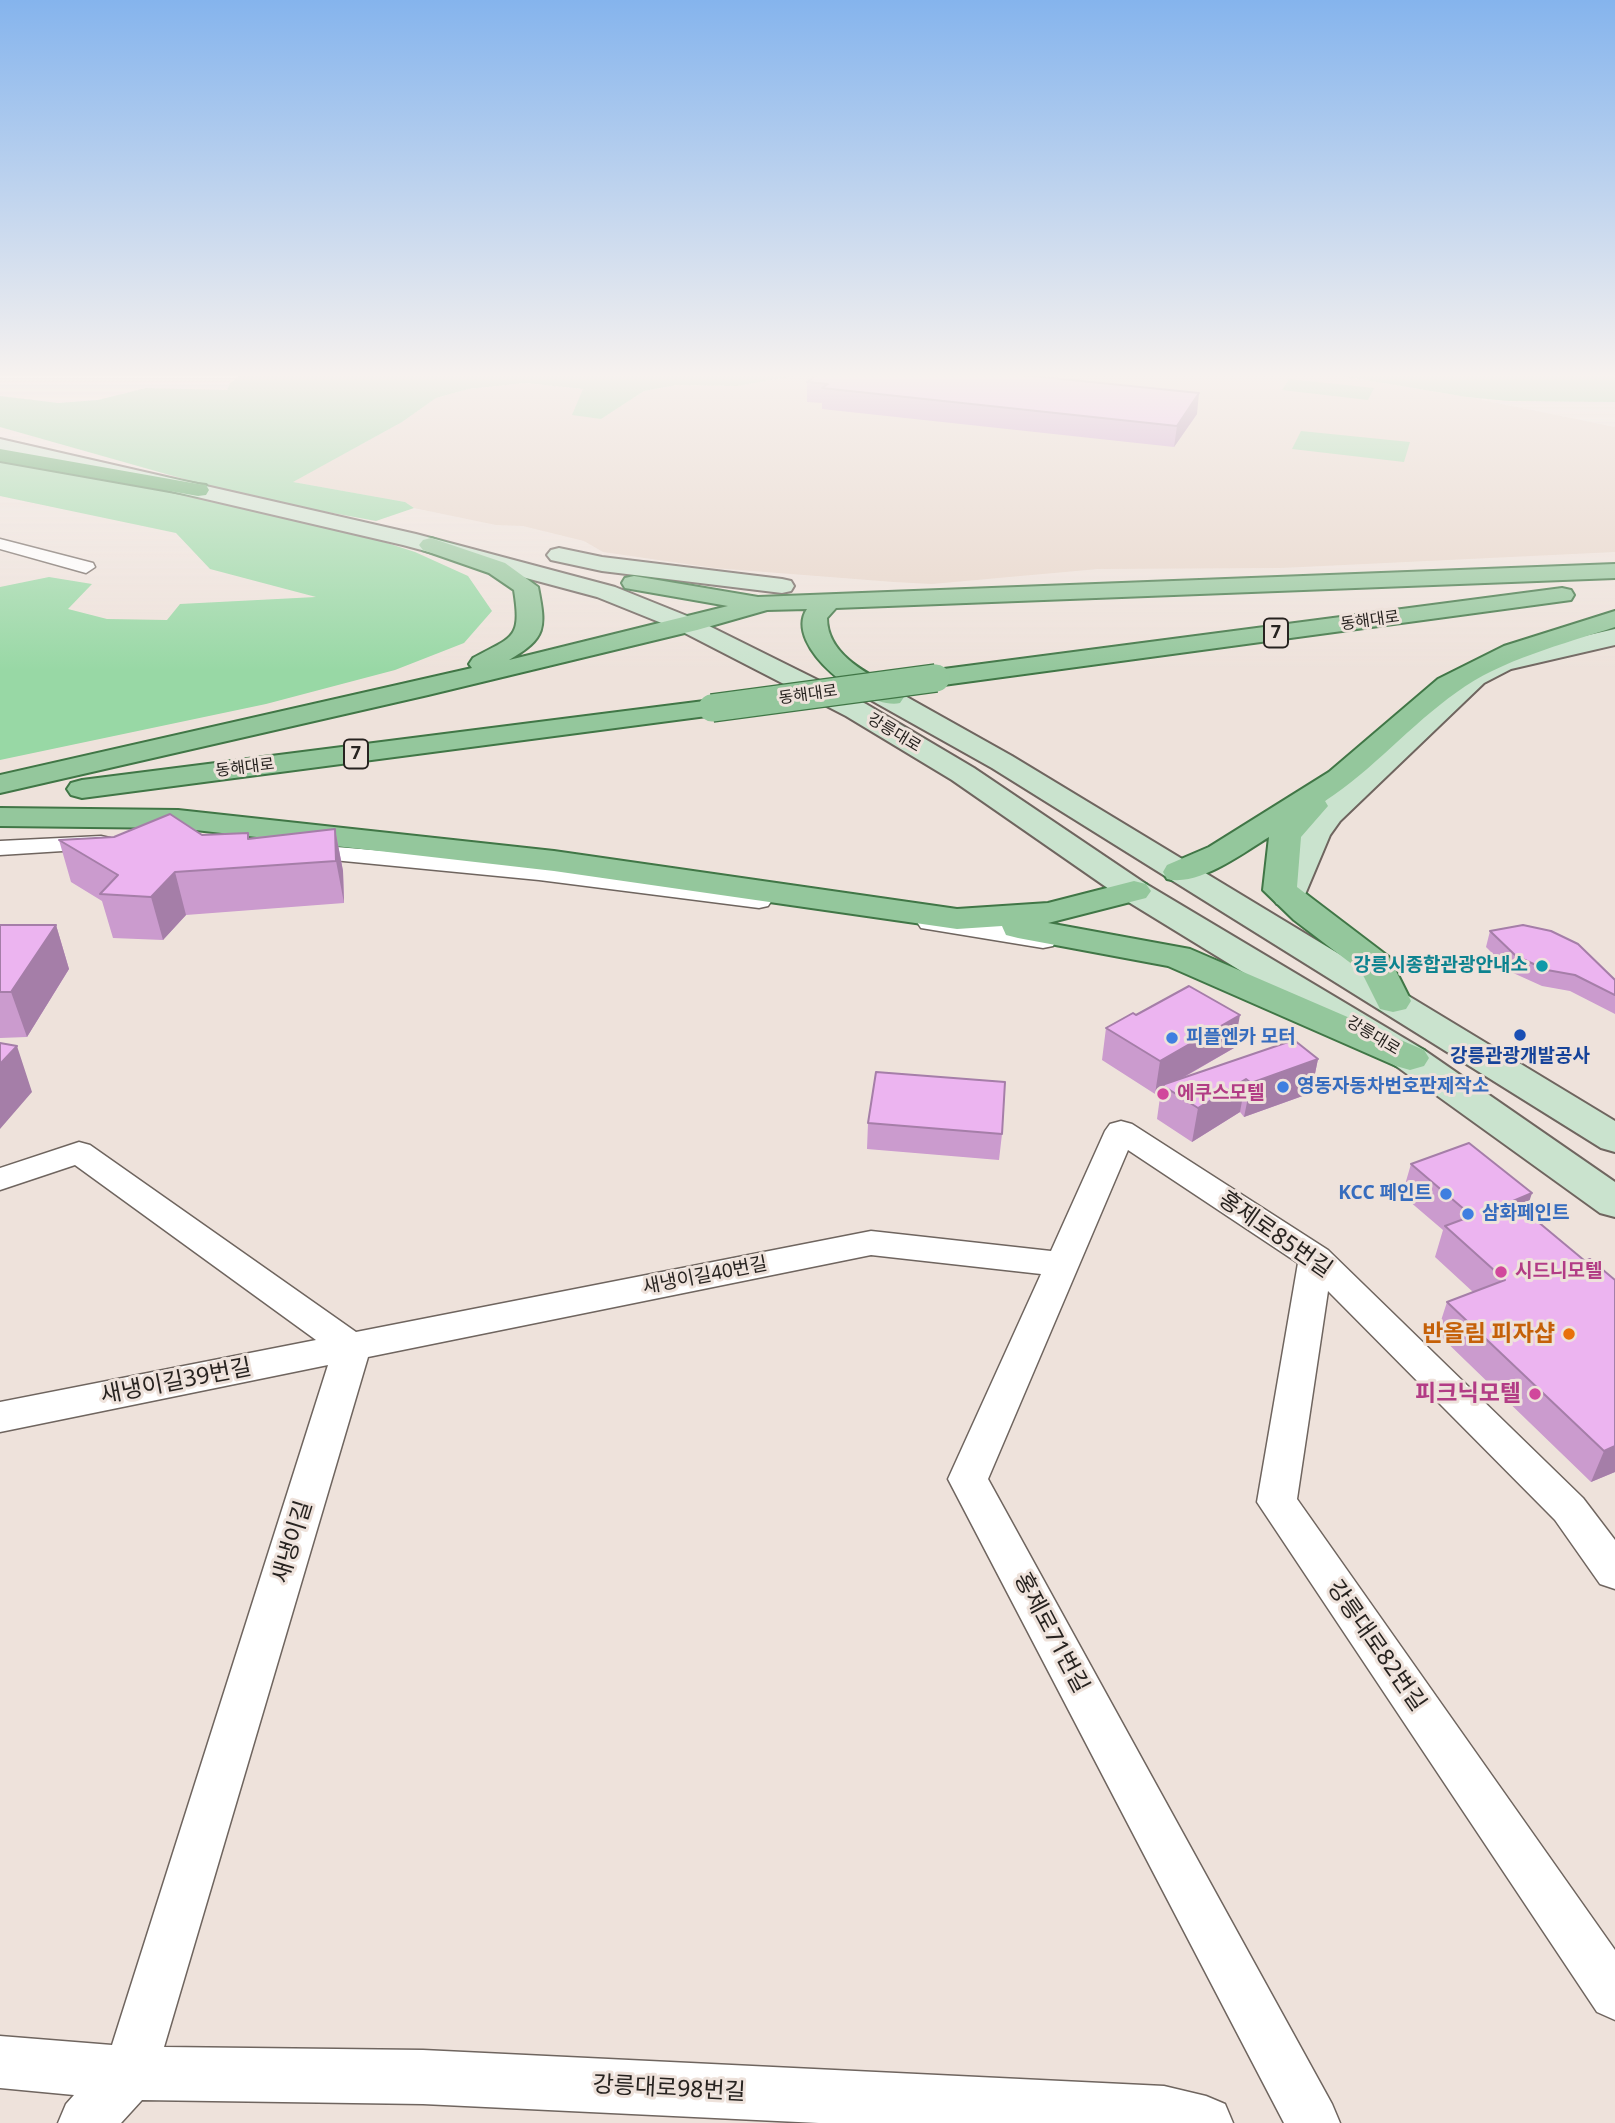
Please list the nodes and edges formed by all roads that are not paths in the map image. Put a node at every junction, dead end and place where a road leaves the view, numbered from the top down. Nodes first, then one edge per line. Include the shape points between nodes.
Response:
1 (102, 473) edge
2 (124, 473) edge
3 (157, 473) edge
4 (198, 490) junction
5 (438, 541) junction
6 (0, 544) edge
7 (86, 568) dead end
8 (1615, 571) edge
9 (634, 583) junction
10 (1615, 589) edge
11 (774, 595) junction
12 (834, 596) junction
13 (726, 614) junction
14 (1615, 619) edge
15 (688, 625) junction
16 (1615, 637) edge
17 (1484, 672) junction
18 (1448, 685) junction
19 (428, 687) junction
20 (890, 697) junction
21 (1340, 778) junction
22 (0, 784) edge
23 (0, 800) edge
24 (0, 817) edge
25 (0, 848) edge
26 (1179, 872) junction
27 (1135, 891) junction
28 (1289, 897) junction
29 (957, 919) junction
30 (1145, 951) junction
31 (1393, 1000) junction
32 (1410, 1058) junction
33 (1121, 1131) joint
34 (1615, 1139) edge
35 (0, 1179) edge
36 (1615, 1203) edge
37 (1316, 1258) junction
38 (1061, 1264) junction
39 (352, 1348) junction
40 (0, 1417) edge
41 (1615, 1572) edge
42 (1615, 1994) edge
43 (0, 2062) edge
44 (130, 2073) junction
45 (85, 2123) edge
46 (1206, 2123) edge
47 (1313, 2123) edge

1 - 4 highway
2 - 4 street, 강릉대로
3 - 5 street, 강릉대로
4 - 5 street, 강릉대로
5 - 9 street, 강릉대로
5 - 11 street via 501,544
5 - 15 street, 강릉대로 via 606,592
5 - 19 main road via 526,587 532,621 521,642
6 - 7 street
8 - 12 main road
9 - 11 main road via 727,600
9 - 13 street, 강릉대로
10 - 23 main road, 동해대로 / 7, bridge
11 - 12 main road
11 - 13 main road
12 - 20 main road via 815,615 813,629 819,643 841,668
13 - 15 main road
13 - 20 street, 강릉대로
14 - 18 main road via 1513,652
15 - 19 main road
15 - 27 street, 강릉대로 via 892,731
16 - 17 street via 1502,663
17 - 18 street
17 - 28 street via 1329,814 1314,834
18 - 21 main road
19 - 22 main road
20 - 26 street, 강릉대로
21 - 26 main road via 1220,855
21 - 28 main road via 1284,835 1280,890
24 - 29 main road via 177,819 554,861
25 - 30 street via 165,839 539,872
26 - 27 street
26 - 31 street, 강릉대로
27 - 29 main road via 1048,913
27 - 32 street, 강릉대로
28 - 31 main road via 1376,965
29 - 30 main road
30 - 32 main road via 1177,957
31 - 34 street, 강릉대로
32 - 36 street, 강릉대로
33 - 37 street, 홍제로85번길
33 - 38 street, 홍제로71번길
35 - 39 street via 79,1152
37 - 41 street, 홍제로85번길 via 1569,1509
37 - 42 street, 강릉대로82번길 via 1277,1502
38 - 39 street, 새냉이길40번길 via 871,1243
38 - 47 street, 홍제로71번길 via 968,1479
39 - 40 street, 새냉이길39번길
39 - 44 street, 새냉이길
43 - 44 street, 강릉대로98번길
44 - 45 street, 새냉이길
44 - 46 street, 강릉대로98번길 via 506,2081 1164,2113

